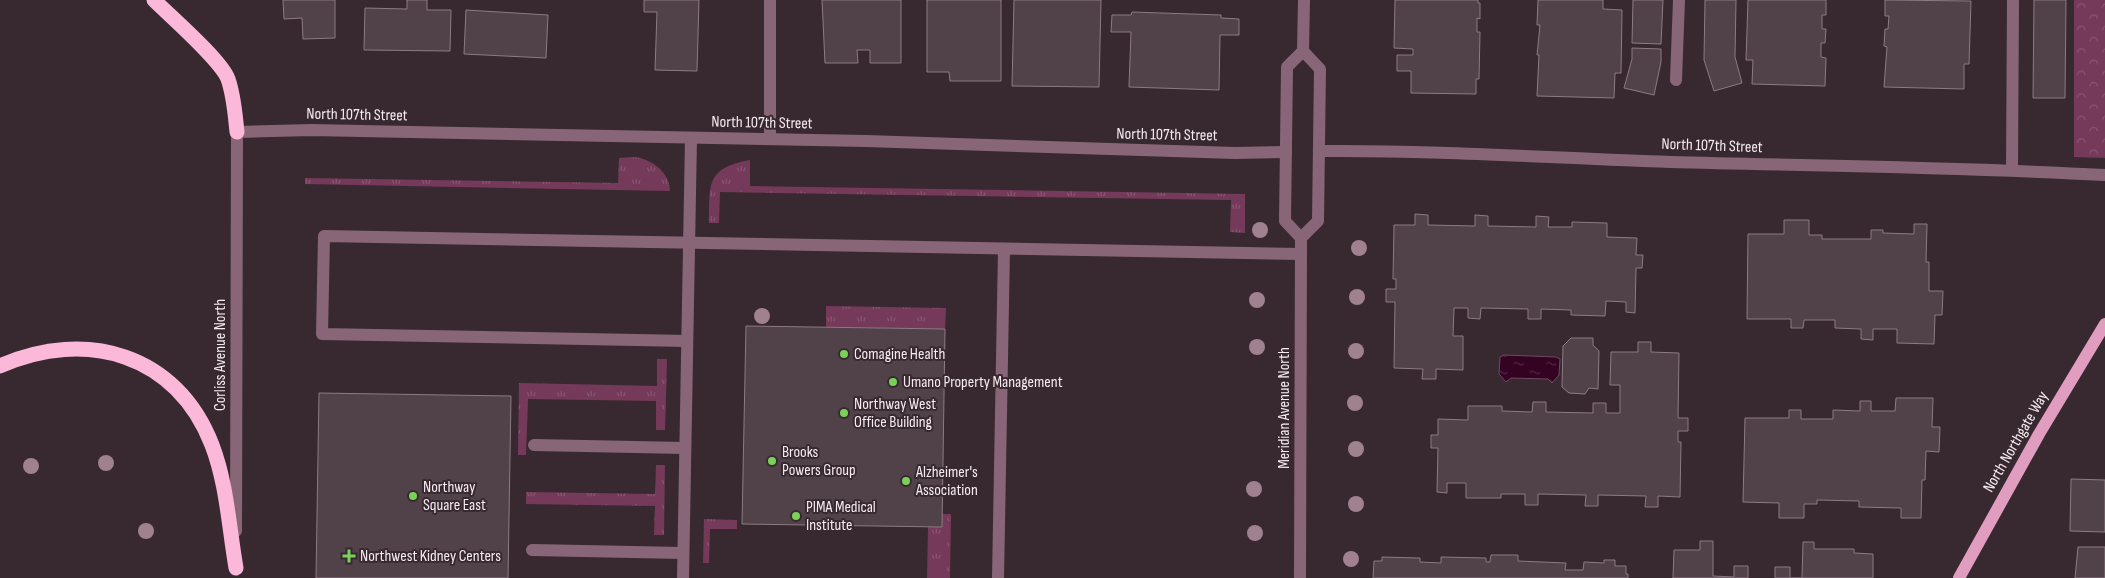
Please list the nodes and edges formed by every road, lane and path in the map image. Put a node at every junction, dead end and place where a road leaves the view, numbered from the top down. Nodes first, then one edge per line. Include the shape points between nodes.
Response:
1 (154, 0) edge
2 (770, 0) edge
3 (1304, 0) edge
4 (1679, 0) edge
5 (2013, 0) edge
6 (1303, 51) junction
7 (1676, 80) dead end
8 (237, 132) junction
9 (691, 138) junction
10 (770, 139) junction
11 (1318, 151) junction
12 (1286, 152) junction
13 (2012, 170) junction
14 (2105, 175) edge
15 (1302, 238) junction
16 (689, 243) junction
17 (1004, 249) junction
18 (1301, 254) junction
19 (2105, 324) edge
20 (687, 341) junction
21 (0, 366) edge
22 (534, 445) dead end
23 (685, 448) junction
24 (532, 550) dead end
25 (683, 553) junction
26 (236, 573) edge
27 (683, 578) edge
28 (998, 578) edge
29 (1300, 578) edge
30 (1959, 578) edge

1 - 8 highway via 211,56 227,77
2 - 10 street
3 - 6 street
4 - 7 street
5 - 13 street
6 - 11 street via 1320,69
6 - 12 street via 1287,67
8 - 9 street, North 107th Street via 311,130
8 - 26 street, Corliss Avenue North
9 - 10 street, North 107th Street
9 - 16 street
10 - 12 street, North 107th Street
11 - 13 street, North 107th Street via 1385,150 1669,162
11 - 15 street via 1318,222
12 - 15 street via 1285,221
13 - 14 street, North 107th Street
15 - 18 street, Meridian Avenue North
16 - 17 street
16 - 20 street
16 - 20 street via 324,236 322,324 322,334
17 - 18 street
17 - 28 street
18 - 29 street, Meridian Avenue North
19 - 30 main road, North Northgate Way
20 - 23 street
21 - 26 highway via 29,355 75,348 121,354 162,376 190,403 212,446 219,466
22 - 23 street
23 - 25 street
24 - 25 street
25 - 27 street

